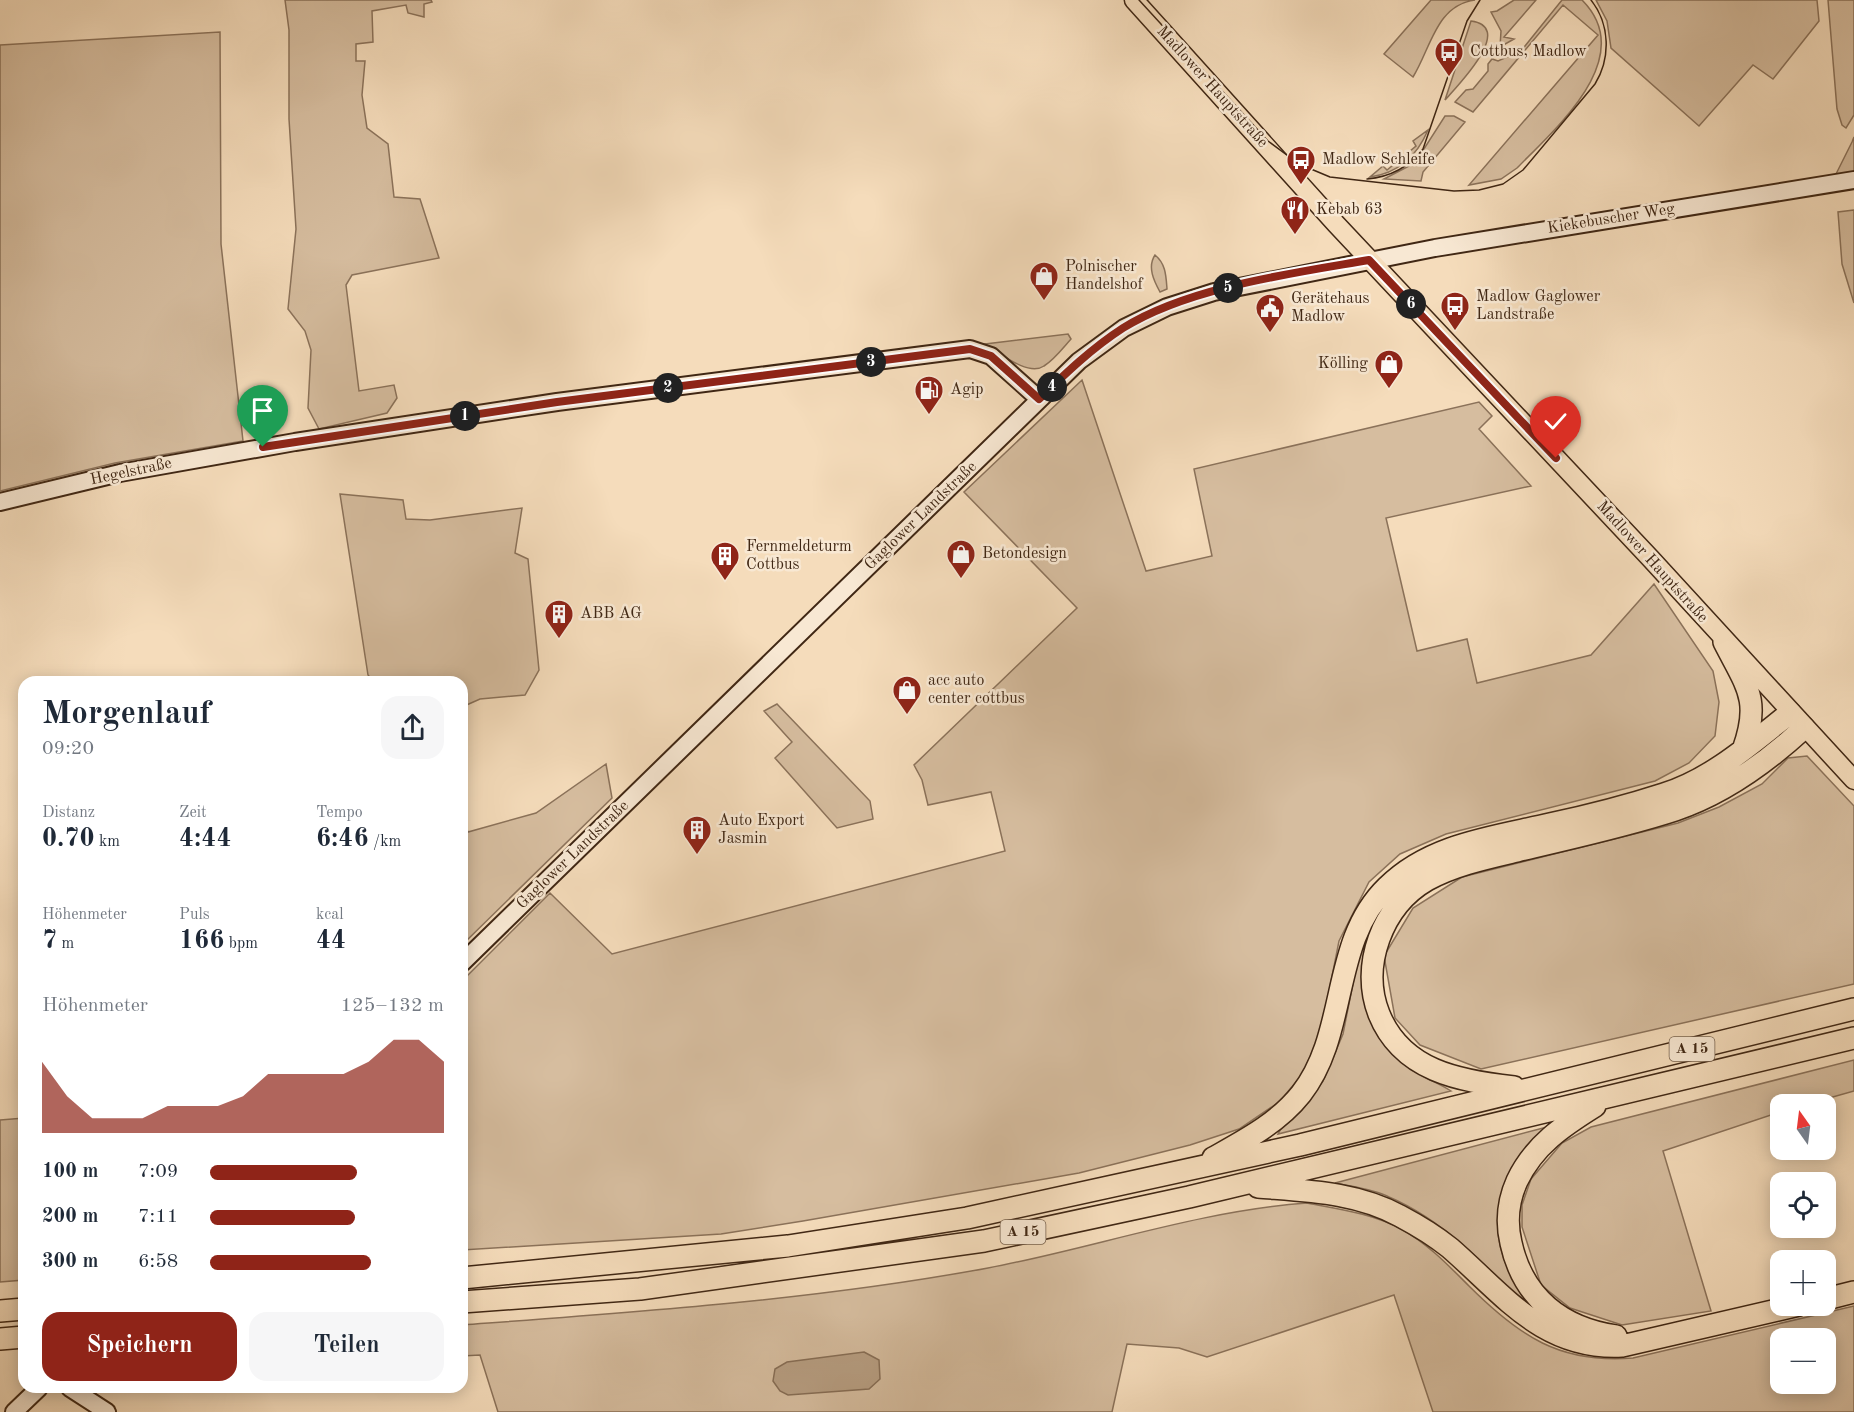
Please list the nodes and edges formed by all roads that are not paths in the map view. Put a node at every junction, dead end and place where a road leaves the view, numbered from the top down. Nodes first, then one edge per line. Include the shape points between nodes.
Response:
1 (1134, 0) edge
2 (1854, 180) edge
3 (1369, 260) junction
4 (1039, 399) junction
5 (0, 502) edge
6 (1724, 642) junction
7 (1790, 713) junction
8 (1804, 728) junction
9 (1742, 752) junction
10 (1854, 780) edge
11 (468, 957) edge
12 (1854, 1009) edge
13 (1854, 1038) edge
14 (1529, 1089) junction
15 (1614, 1095) junction
16 (1192, 1170) junction
17 (1239, 1185) junction
18 (468, 1277) edge
19 (1854, 1292) edge
20 (1836, 1296) edge
21 (468, 1302) edge
22 (18, 1310) edge
23 (0, 1311) edge
24 (1770, 1312) edge
25 (18, 1338) edge
26 (0, 1339) edge
27 (1653, 1339) junction
28 (34, 1393) edge
29 (78, 1393) edge
30 (14, 1412) edge
31 (106, 1412) edge

1 - 3 main road, Madlower Hauptstraße
2 - 3 main road, Kiekebuscher Weg
3 - 4 main road, Gaglower Landstraße via 1214,292 1167,307 1124,328 1078,361
3 - 6 main road, Madlower Hauptstraße via 1651,559
4 - 5 main road, Hegelstraße via 991,356 970,349 557,402 263,447 120,473
4 - 11 main road, Gaglower Landstraße
6 - 7 main road, Madlower Hauptstraße
6 - 9 highway via 1753,704
7 - 8 main road, Madlower Hauptstraße
7 - 9 highway
8 - 10 main road, Madlower Hauptstraße
8 - 14 highway via 1750,771 1703,799 1642,820 1450,870 1426,880 1394,910 1375,949 1372,985 1384,1027 1396,1043 1430,1069 1455,1079
9 - 16 highway via 1667,793 1477,841 1427,858 1406,870 1386,887 1361,924 1347,962 1330,1038 1302,1093 1271,1124
12 - 14 highway, A 15
13 - 15 highway, A 15
14 - 16 highway, A 15
15 - 17 highway, A 15
15 - 27 highway via 1549,1136 1518,1180 1509,1204 1508,1230 1522,1278 1551,1311 1582,1329
16 - 18 highway, A 15 via 967,1218 788,1246
17 - 21 highway, A 15 via 962,1244 640,1289
17 - 27 highway via 1333,1193 1399,1215 1448,1247 1536,1324 1573,1342 1599,1348
19 - 20 highway
22 - 23 highway
24 - 27 highway
25 - 26 highway
28 - 30 main road
29 - 31 main road

